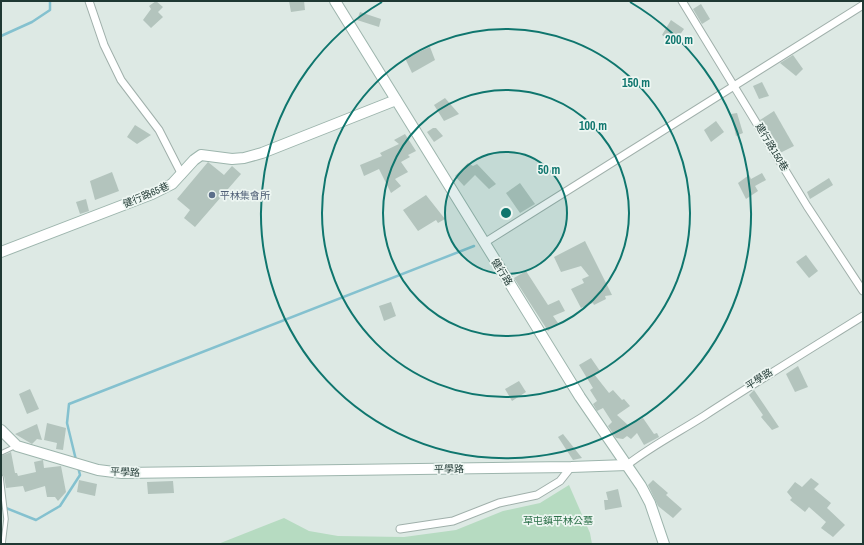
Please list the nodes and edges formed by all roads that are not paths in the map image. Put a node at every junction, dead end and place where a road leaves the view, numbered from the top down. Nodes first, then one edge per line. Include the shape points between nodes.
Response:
1 (89, 1) edge
2 (335, 1) edge
3 (682, 1) edge
4 (863, 5) edge
5 (734, 86) junction
6 (396, 100) junction
7 (182, 175) junction
8 (484, 243) junction
9 (1, 252) edge
10 (863, 291) edge
11 (863, 316) edge
12 (1, 430) edge
13 (17, 446) junction
14 (1, 452) edge
15 (627, 465) junction
16 (571, 467) junction
17 (1, 477) edge
18 (400, 529) dead end
19 (3, 544) edge
20 (664, 544) edge

1 - 7 street via 104,45 121,80 155,124
2 - 6 street, 健行路
3 - 5 street, 建行路150巷
4 - 5 street
5 - 8 street
5 - 10 street, 建行路150巷 via 807,206
6 - 7 street, 健行路65巷 via 256,155 232,159 201,155
6 - 8 street, 健行路
7 - 9 street, 健行路65巷 via 172,184 152,194
8 - 15 street, 健行路 via 580,397
11 - 15 street, 平學路 via 652,446
12 - 13 street, 平學路
13 - 14 lane
13 - 16 street, 平學路 via 98,470 122,473
15 - 16 street, 平學路
15 - 20 street, 健行路 via 650,503
16 - 18 street via 560,481 537,495 499,504 453,521
17 - 19 lane via 6,507

